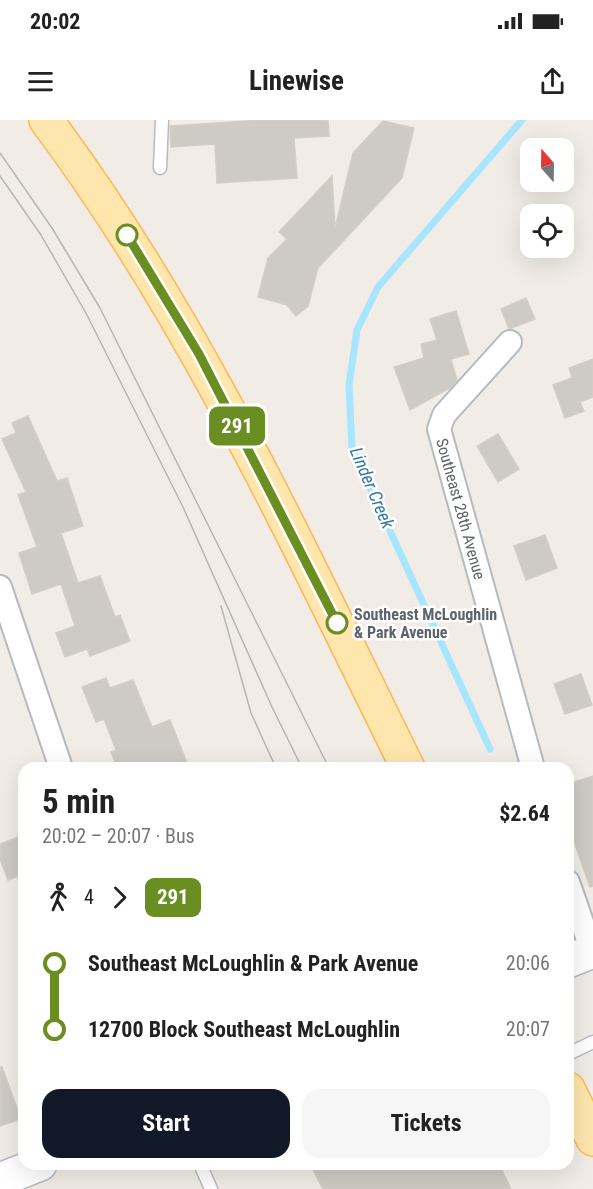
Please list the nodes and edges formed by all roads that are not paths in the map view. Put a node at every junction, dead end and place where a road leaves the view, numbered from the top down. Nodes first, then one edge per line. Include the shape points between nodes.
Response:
1 (46, 120) edge
2 (162, 120) edge
3 (160, 168) dead end
4 (510, 342) dead end
5 (0, 587) edge
6 (59, 762) edge
7 (405, 762) edge
8 (531, 762) edge
9 (574, 909) edge
10 (584, 954) edge
11 (593, 1042) edge
12 (574, 1051) edge
13 (25, 1170) edge
14 (203, 1170) edge
15 (0, 1180) edge
16 (211, 1189) edge

1 - 7 main road via 136,249 194,346
2 - 3 lane
4 - 8 street, Southeast 28th Avenue via 444,415 439,429
5 - 6 street
9 - 10 street
11 - 12 lane
13 - 15 street
14 - 16 lane

